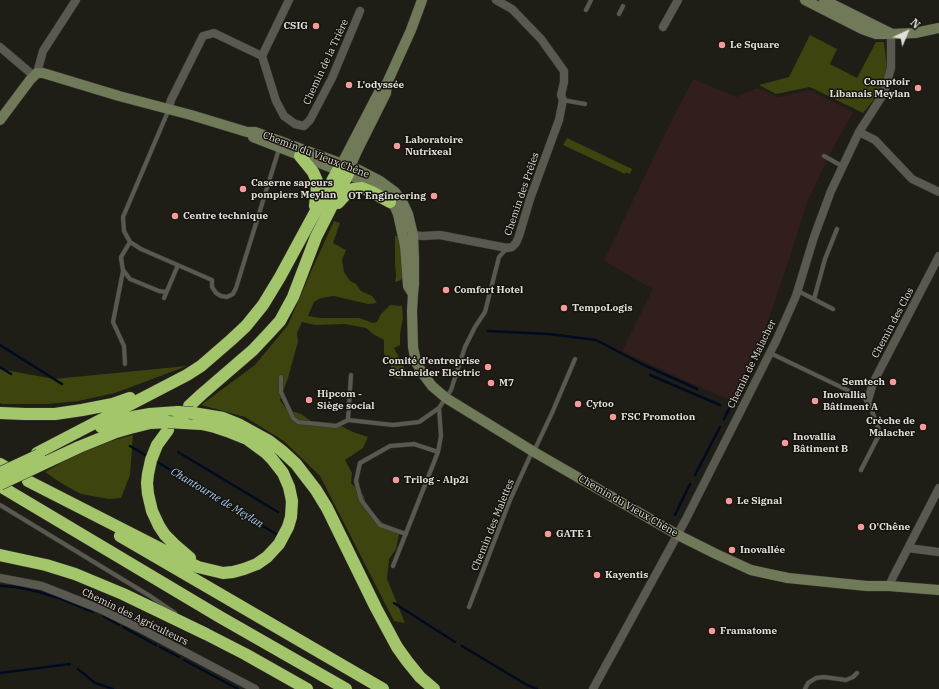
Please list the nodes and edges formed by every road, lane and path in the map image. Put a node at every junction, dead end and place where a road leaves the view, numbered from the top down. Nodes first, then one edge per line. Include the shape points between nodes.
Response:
1 (76, 0) edge
2 (289, 0) edge
3 (422, 0) edge
4 (496, 0) edge
5 (591, 0) edge
6 (678, 0) edge
7 (804, 0) edge
8 (824, 0) edge
9 (623, 6) dead end
10 (586, 10) dead end
11 (360, 12) dead end
12 (619, 14) dead end
13 (663, 26) dead end
14 (939, 28) edge
15 (891, 34) junction
16 (0, 47) edge
17 (262, 56) junction
18 (35, 74) junction
19 (562, 98) junction
20 (585, 104) dead end
21 (169, 108) junction
22 (0, 120) edge
23 (859, 132) junction
24 (280, 144) junction
25 (300, 156) junction
26 (824, 156) dead end
27 (843, 166) junction
28 (344, 169) junction
29 (939, 192) edge
30 (390, 202) junction
31 (329, 213) junction
32 (313, 215) junction
33 (837, 229) dead end
34 (413, 235) junction
35 (130, 242) junction
36 (507, 248) junction
37 (939, 256) edge
38 (178, 265) junction
39 (123, 271) junction
40 (798, 291) junction
41 (166, 292) junction
42 (413, 294) junction
43 (164, 298) dead end
44 (814, 299) junction
45 (833, 309) dead end
46 (770, 352) junction
47 (575, 359) dead end
48 (125, 364) dead end
49 (351, 375) dead end
50 (281, 377) dead end
51 (153, 392) junction
52 (446, 398) junction
53 (868, 400) junction
54 (438, 408) junction
55 (191, 410) junction
56 (0, 412) edge
57 (348, 420) junction
58 (168, 426) junction
59 (533, 451) junction
60 (438, 452) junction
61 (42, 456) junction
62 (0, 464) edge
63 (861, 470) dead end
64 (0, 473) edge
65 (28, 480) junction
66 (0, 485) edge
67 (939, 488) edge
68 (0, 505) edge
69 (406, 534) junction
70 (678, 534) junction
71 (908, 548) junction
72 (939, 552) edge
73 (0, 555) edge
74 (393, 566) dead end
75 (214, 571) junction
76 (0, 578) edge
77 (889, 586) junction
78 (939, 590) edge
79 (469, 607) dead end
80 (206, 634) junction
81 (857, 673) dead end
82 (255, 689) edge
83 (307, 689) edge
84 (346, 689) edge
85 (383, 689) edge
86 (434, 689) edge
87 (593, 689) edge
88 (805, 689) edge

1 - 18 street via 43,51
2 - 17 street
3 - 28 main road via 387,83 379,92
4 - 19 street, Chemin des Prêles via 512,9 541,39 564,70
5 - 10 lane
6 - 13 street
7 - 15 main road via 862,29 876,34
8 - 15 main road
9 - 12 lane
11 - 17 street, Chemin de la Trière via 332,78 310,120 304,126 295,124 284,116 276,101
14 - 15 main road
15 - 23 street, Chemin de Malacher via 891,68 884,93
16 - 18 street
17 - 21 street via 214,33 203,36
18 - 21 main road, Chemin du Vieux Chêne via 49,74 119,96
18 - 22 main road
19 - 20 lane
19 - 36 street, Chemin des Prêles via 558,120 519,236 516,243
21 - 24 main road, Chemin du Vieux Chêne
21 - 35 lane via 123,217 124,231
23 - 27 street, Chemin de Malacher
23 - 29 street via 875,140 912,179
24 - 25 main road, Chemin du Vieux Chêne
24 - 28 main road, Chemin du Vieux Chêne
24 - 38 lane via 233,294 221,296 212,287 212,280
25 - 28 main road, Chemin du Vieux Chêne
25 - 32 highway via 317,181
26 - 27 lane
27 - 40 street, Chemin de Malacher via 814,237
28 - 30 main road, Chemin du Vieux Chêne
28 - 31 highway
28 - 32 highway
28 - 34 main road, Chemin du Vieux Chêne via 358,170 380,181 399,197 408,214
30 - 31 highway via 358,188 348,192
30 - 42 main road, Chemin du Vieux Chêne via 398,214 405,246 408,286
31 - 55 highway via 280,321 253,350 202,394
32 - 51 highway via 264,305 246,326 201,366
33 - 44 lane
34 - 36 street, Chemin des Prêles via 440,235
34 - 42 main road, Chemin du Vieux Chêne
35 - 38 lane
35 - 39 lane via 122,257
36 - 52 lane via 499,257 485,312 465,347
37 - 53 street, Chemin des Clos via 873,383
38 - 41 lane
39 - 41 lane via 130,278
39 - 48 lane via 113,322 124,346
40 - 44 lane
40 - 46 street, Chemin de Malacher
41 - 43 lane
42 - 52 main road, Chemin du Vieux Chêne via 413,347 416,362 432,386
44 - 45 lane
46 - 53 lane
46 - 70 street, Chemin de Malacher
47 - 59 lane, Chemin des Malettes
49 - 57 lane
50 - 57 lane via 281,392 293,418 298,422 336,426
51 - 56 highway via 113,404 55,414
51 - 61 highway
52 - 54 lane
52 - 59 main road, Chemin du Vieux Chêne
53 - 63 lane via 880,433
54 - 57 lane via 419,422 393,425
54 - 60 lane via 441,436
55 - 61 highway, bridge via 150,414 114,422 82,434
55 - 86 highway via 238,424 269,440 296,464 328,508 397,646 420,677
58 - 61 highway via 150,424 130,428 79,447
58 - 75 highway via 149,467 147,483 152,511 159,526 175,545 196,562
58 - 75 highway, bridge via 184,423 202,424 239,435 266,453 286,479 291,495 291,517 279,544 258,564 233,572
59 - 70 main road, Chemin du Vieux Chêne
59 - 79 lane, Chemin des Malettes via 510,500
60 - 69 lane
60 - 69 lane via 414,444 390,446 360,463 356,481 361,500 380,525
61 - 64 highway, bridge
61 - 66 highway, bridge
62 - 65 highway
65 - 75 highway via 175,556 198,567
65 - 85 highway
66 - 84 highway
67 - 71 street
68 - 80 lane via 150,596
69 - 74 lane
70 - 77 main road, Chemin du Vieux Chêne via 751,570 788,578
70 - 87 street, Chemin de Malacher
71 - 72 street
71 - 77 street
73 - 80 highway via 75,574 142,602
76 - 82 street, Chemin des Agriculteurs via 42,586 100,609
77 - 78 main road, Chemin du Vieux Chêne
80 - 83 highway
81 - 88 lane via 846,680 824,676 816,678 808,683

